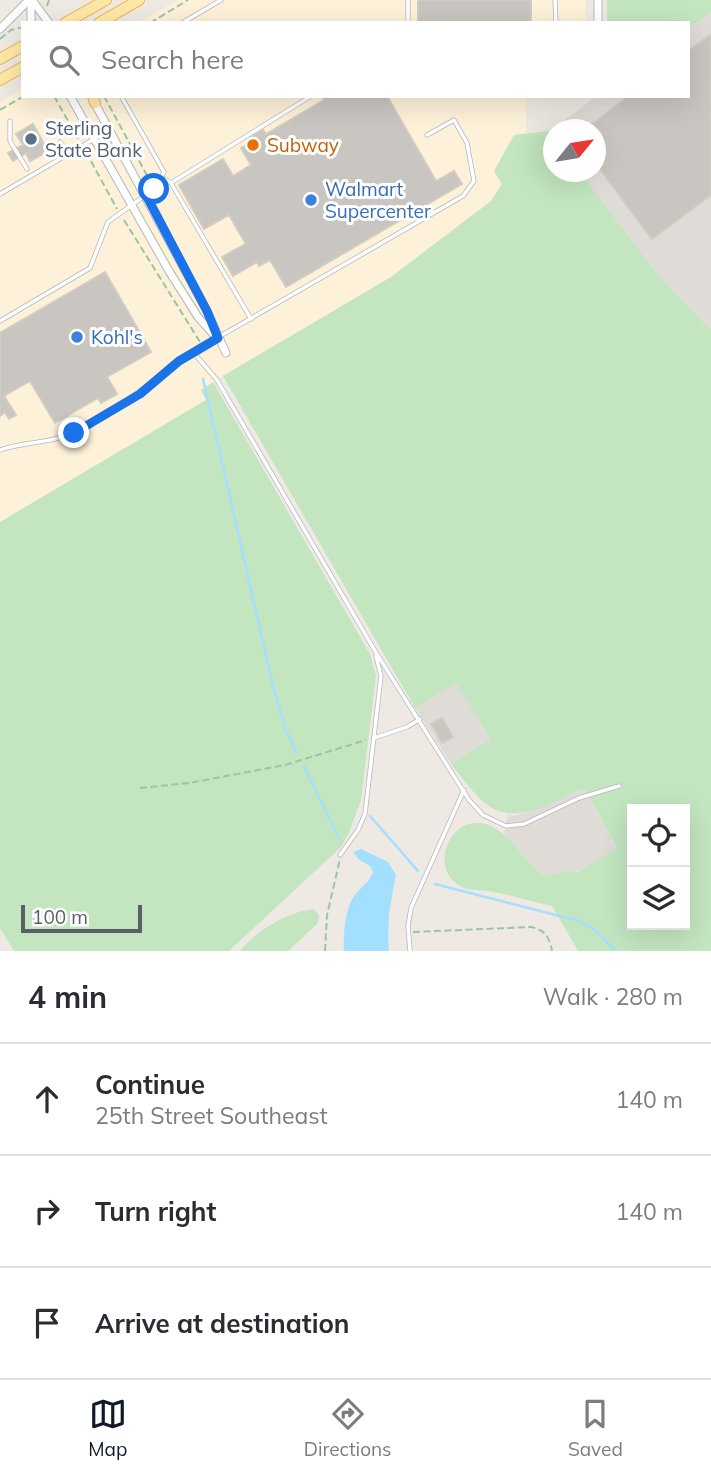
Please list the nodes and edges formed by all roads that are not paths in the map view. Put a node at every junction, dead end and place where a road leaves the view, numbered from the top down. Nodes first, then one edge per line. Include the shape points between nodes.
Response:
1 (31, 0) edge
2 (106, 0) edge
3 (139, 0) edge
4 (221, 0) edge
5 (408, 0) edge
6 (555, 0) edge
7 (598, 0) edge
8 (32, 21) edge
9 (47, 21) edge
10 (69, 21) edge
11 (102, 21) edge
12 (185, 21) edge
13 (408, 21) edge
14 (556, 21) edge
15 (598, 21) edge
16 (0, 29) edge
17 (21, 47) edge
18 (0, 59) edge
19 (21, 68) edge
20 (0, 80) edge
21 (71, 98) edge
22 (96, 98) edge
23 (122, 98) edge
24 (308, 98) edge
25 (10, 121) dead end
26 (427, 135) dead end
27 (94, 139) junction
28 (60, 142) dead end
29 (70, 154) junction
30 (27, 169) dead end
31 (163, 178) junction
32 (171, 183) junction
33 (0, 194) edge
34 (146, 195) junction
35 (131, 206) junction
36 (251, 319) junction
37 (0, 321) edge
38 (218, 338) junction
39 (193, 352) junction
40 (226, 353) dead end
41 (0, 450) edge
42 (375, 651) junction
43 (420, 719) junction
44 (374, 738) junction
45 (619, 786) dead end
46 (464, 790) junction
47 (340, 855) road end
48 (410, 951) edge

1 - 8 street
1 - 9 street
1 - 16 street
2 - 10 main road
3 - 11 main road
4 - 12 lane
5 - 13 lane
6 - 14 lane
7 - 15 street
17 - 18 main road
19 - 20 main road
21 - 27 street
22 - 34 street
23 - 31 lane via 164,172
24 - 32 lane
25 - 30 lane via 10,141
26 - 36 lane via 454,120 467,143 474,181 463,196
27 - 29 lane
27 - 35 street
28 - 29 lane
29 - 33 lane
31 - 32 lane
31 - 34 lane
32 - 36 lane
34 - 35 lane
34 - 38 street
35 - 37 lane via 108,222 90,268
35 - 38 street via 198,317
36 - 38 lane
38 - 39 lane
38 - 40 street
39 - 41 lane via 140,394 74,433
39 - 42 lane via 217,380
42 - 43 lane
42 - 44 lane via 381,676
43 - 44 lane
43 - 46 lane
44 - 47 lane via 365,814
45 - 46 lane via 579,798 524,824 506,826 483,815
46 - 48 lane via 411,908

